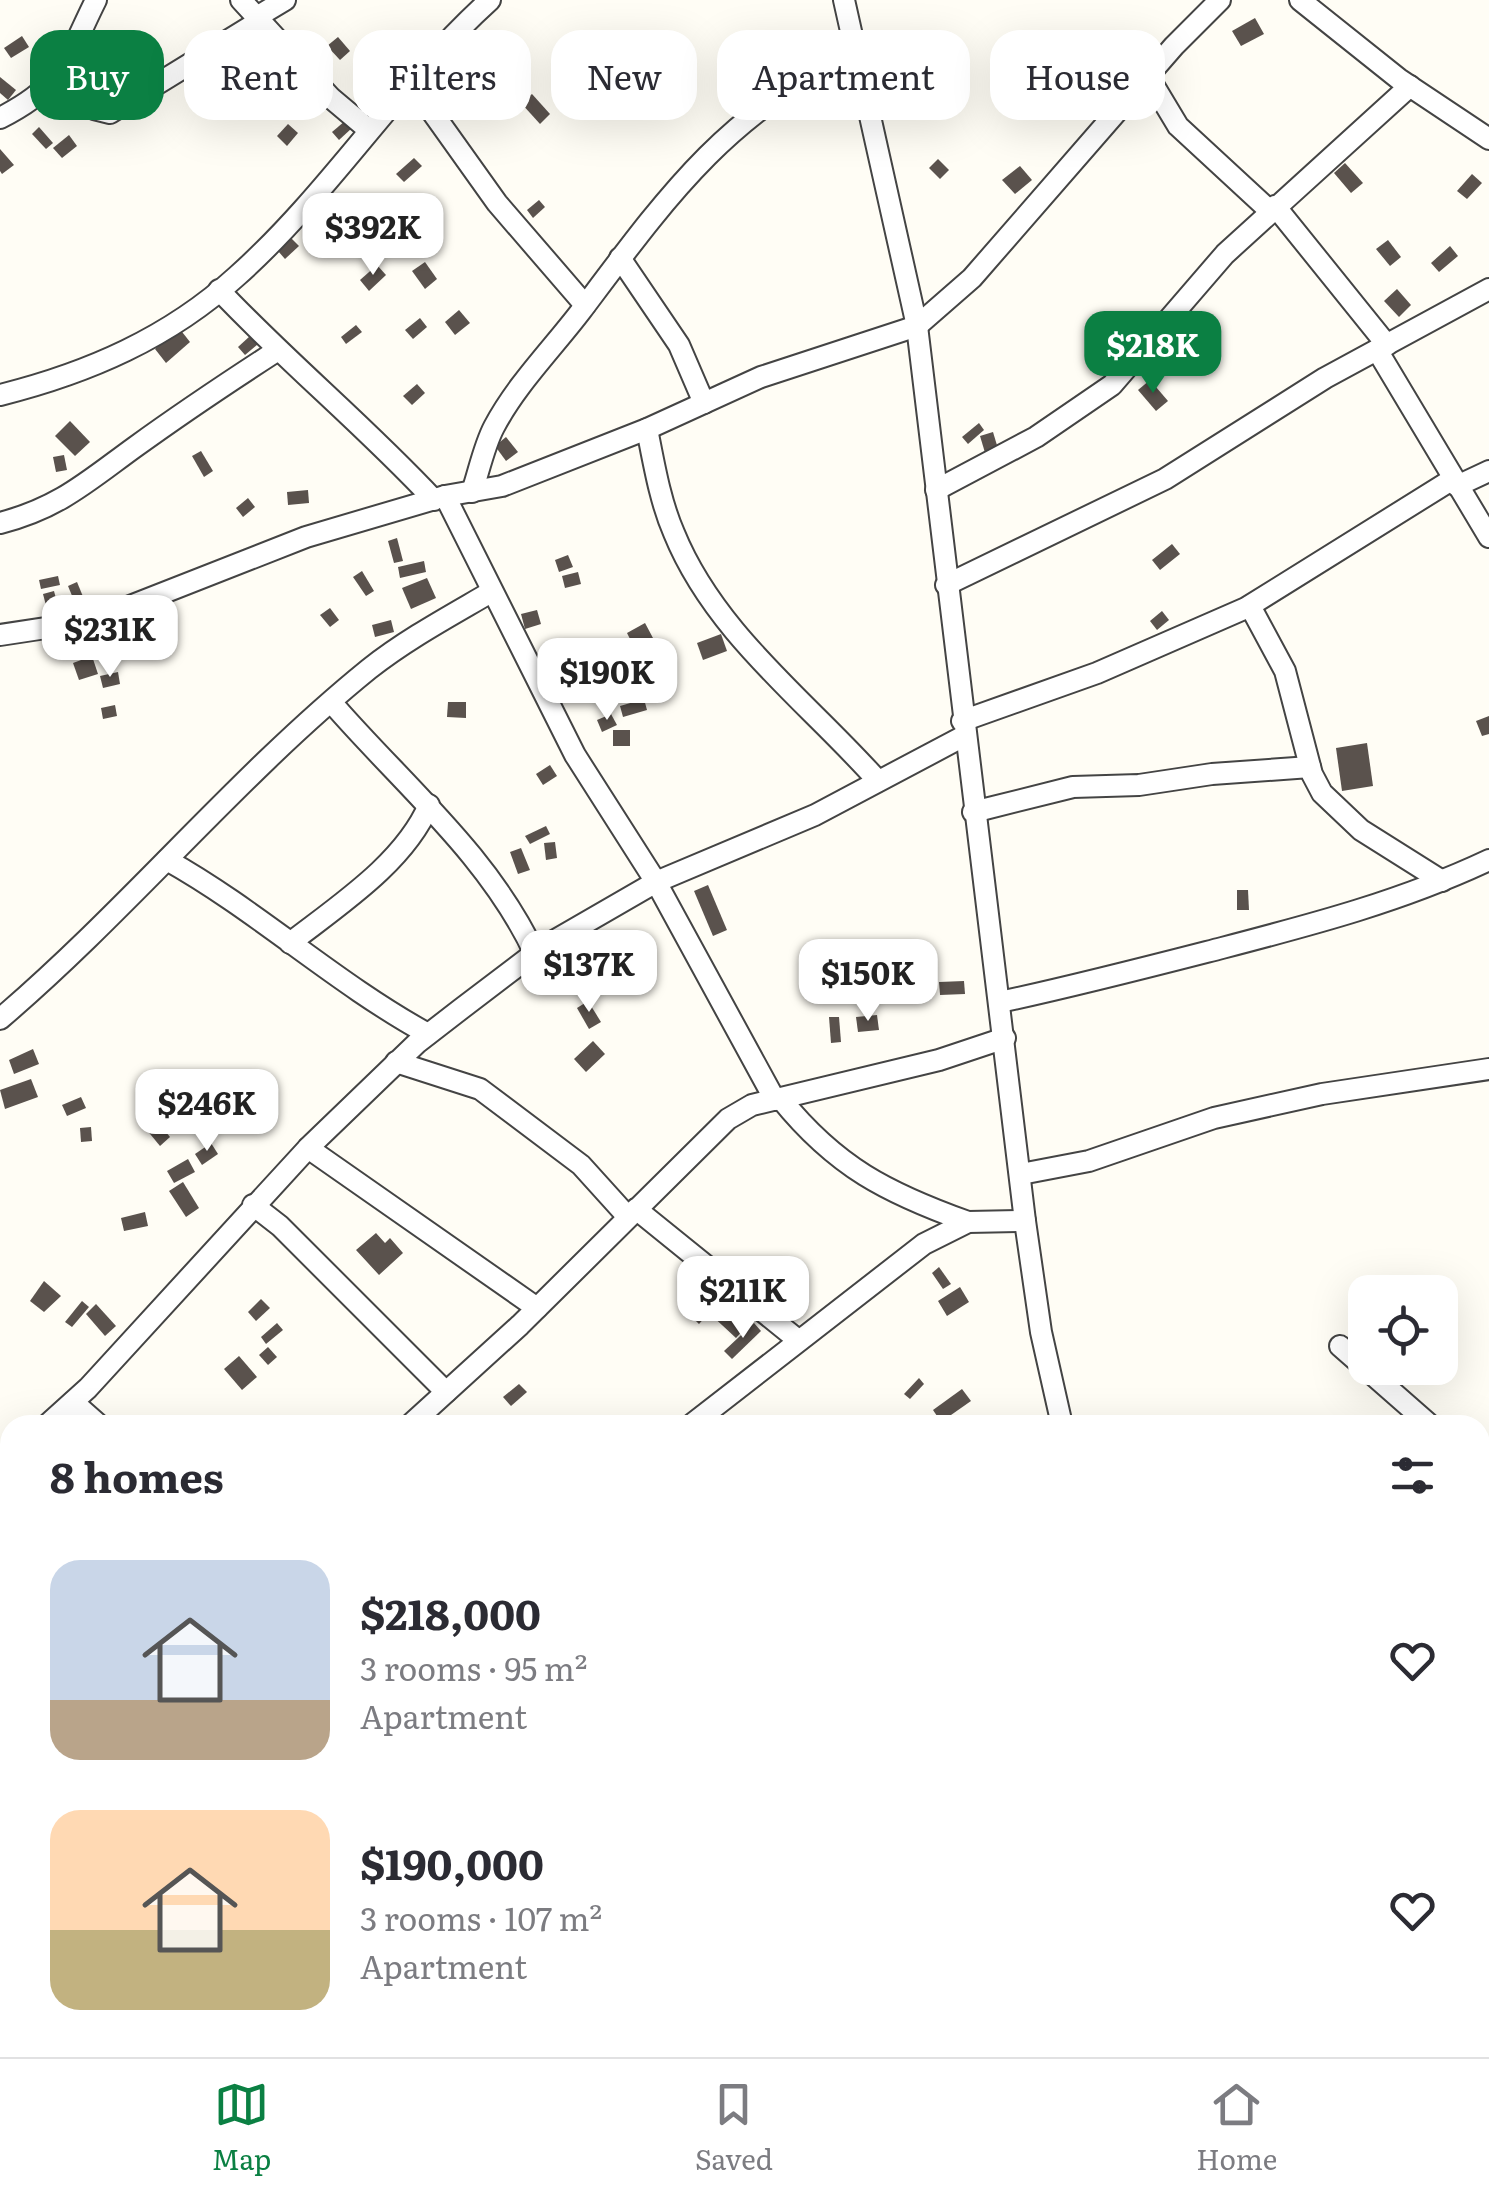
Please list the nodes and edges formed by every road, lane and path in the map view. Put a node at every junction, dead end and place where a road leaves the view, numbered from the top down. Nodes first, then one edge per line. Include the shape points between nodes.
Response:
1 (96, 0) edge
2 (241, 0) edge
3 (285, 0) edge
4 (490, 0) edge
5 (844, 0) edge
6 (1220, 0) edge
7 (1300, 0) edge
8 (257, 20) junction
9 (81, 30) edge
10 (458, 30) edge
11 (853, 30) edge
12 (1165, 58) edge
13 (164, 79) edge
14 (1410, 86) junction
15 (30, 99) edge
16 (1165, 104) edge
17 (0, 118) edge
18 (377, 120) edge
19 (438, 120) edge
20 (747, 120) edge
21 (874, 120) edge
22 (1110, 120) edge
23 (369, 130) junction
24 (1489, 139) edge
25 (1272, 209) junction
26 (620, 258) junction
27 (1489, 289) edge
28 (219, 290) junction
29 (585, 306) junction
30 (918, 326) junction
31 (1382, 348) junction
32 (278, 350) junction
33 (0, 395) edge
34 (704, 403) junction
35 (647, 429) junction
36 (1489, 470) edge
37 (1455, 482) junction
38 (936, 490) junction
39 (472, 492) junction
40 (440, 498) junction
41 (0, 524) edge
42 (1489, 537) edge
43 (946, 585) junction
44 (491, 592) junction
45 (1250, 606) junction
46 (0, 634) edge
47 (332, 704) junction
48 (963, 728) junction
49 (1310, 767) junction
50 (878, 781) junction
51 (428, 805) junction
52 (973, 812) junction
53 (166, 860) junction
54 (1489, 860) edge
55 (1442, 881) junction
56 (656, 882) junction
57 (290, 943) junction
58 (535, 954) junction
59 (1000, 1002) junction
60 (0, 1019) edge
61 (428, 1034) junction
62 (1005, 1038) junction
63 (396, 1062) junction
64 (1489, 1069) edge
65 (778, 1100) junction
66 (308, 1148) junction
67 (1021, 1174) junction
68 (252, 1206) junction
69 (632, 1213) junction
70 (1025, 1221) junction
71 (968, 1222) junction
72 (537, 1308) junction
73 (798, 1340) junction
74 (1340, 1346) dead end
75 (446, 1392) junction
76 (73, 1402) junction
77 (58, 1415) edge
78 (88, 1415) edge
79 (421, 1415) edge
80 (705, 1415) edge
81 (1060, 1415) edge
82 (1419, 1415) edge

1 - 9 street
2 - 8 street
3 - 8 street
4 - 10 street
5 - 11 street
6 - 12 street
7 - 14 street
8 - 13 street
8 - 23 street
14 - 24 street
14 - 25 street
15 - 17 street
16 - 25 street via 1178,126
18 - 23 street
19 - 29 street via 497,203
20 - 26 street via 716,144
21 - 30 street
22 - 30 street via 972,278
23 - 28 street via 273,240
25 - 31 street
25 - 38 street via 1112,385 1036,437
26 - 29 street
26 - 34 street via 679,345
27 - 31 street
28 - 32 street
28 - 33 street via 134,348 82,373
29 - 39 street via 493,428
30 - 34 street via 761,376
30 - 38 street
31 - 37 street
31 - 43 street via 1165,479
32 - 40 street
32 - 41 street via 95,481
34 - 35 street
35 - 39 street
35 - 50 street via 674,534 704,588 768,670
36 - 37 street
37 - 42 street
37 - 45 street
38 - 43 street
39 - 40 street
40 - 44 street
40 - 46 street via 306,538 92,621
43 - 48 street
44 - 47 street via 416,636
44 - 56 street via 575,755
45 - 48 street
45 - 49 street via 1285,671
47 - 51 street
47 - 53 street
48 - 50 street
48 - 52 street
49 - 52 street via 1073,786
49 - 55 street via 1337,811
50 - 56 street via 749,846
51 - 57 street via 395,854
51 - 58 street via 518,916
52 - 59 street
53 - 57 street
53 - 60 street
54 - 55 street
55 - 59 street via 1328,921 1127,976
56 - 58 street
56 - 65 street
57 - 61 street
58 - 61 street
59 - 62 street
61 - 63 street
62 - 65 street
62 - 67 street
63 - 66 street
63 - 69 street via 480,1089
64 - 67 street via 1214,1118 1088,1161
65 - 69 street via 752,1105 728,1120
65 - 71 street via 840,1162 886,1190
66 - 68 street
66 - 72 street
67 - 70 street
68 - 75 street
68 - 76 street
69 - 72 street
69 - 73 street
70 - 71 street
70 - 81 street
71 - 73 street via 924,1244
72 - 75 street
73 - 80 street
74 - 82 street
75 - 79 street
76 - 77 street
76 - 78 street

